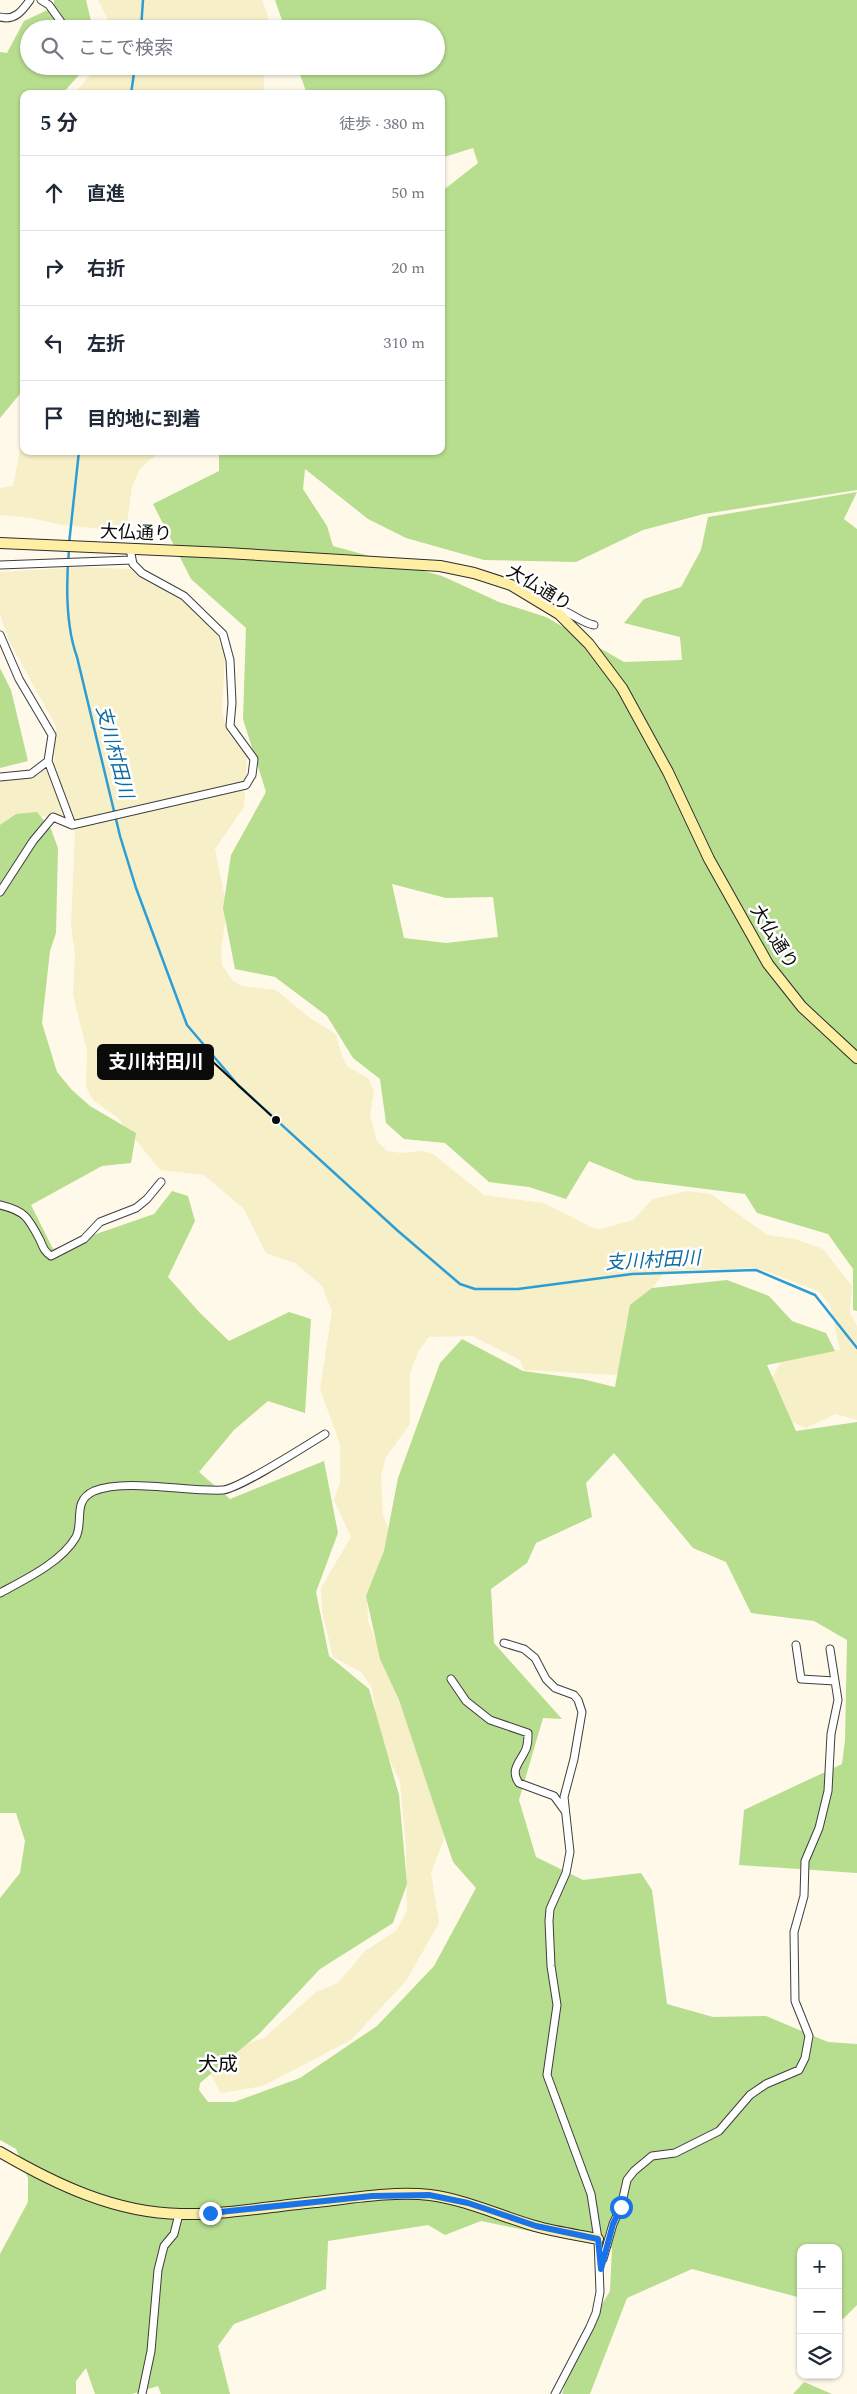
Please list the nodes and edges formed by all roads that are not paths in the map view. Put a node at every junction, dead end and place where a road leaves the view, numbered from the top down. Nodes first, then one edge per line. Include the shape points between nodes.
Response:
1 (30, 0) edge
2 (41, 0) edge
3 (0, 17) edge
4 (60, 20) edge
5 (0, 543) edge
6 (130, 549) junction
7 (132, 560) junction
8 (0, 565) edge
9 (551, 609) junction
10 (594, 625) dead end
11 (0, 635) edge
12 (48, 761) junction
13 (0, 777) edge
14 (72, 825) junction
15 (0, 892) edge
16 (857, 1058) edge
17 (161, 1182) dead end
18 (0, 1205) edge
19 (325, 1434) dead end
20 (0, 1593) edge
21 (504, 1643) dead end
22 (796, 1645) dead end
23 (830, 1649) dead end
24 (451, 1679) dead end
25 (835, 1681) junction
26 (566, 1811) junction
27 (0, 2152) edge
28 (179, 2214) junction
29 (598, 2239) junction
30 (601, 2269) junction
31 (142, 2394) edge
32 (556, 2394) edge

1 - 3 street via 15,17
2 - 4 street
5 - 6 street, 大仏通り
6 - 7 street
6 - 9 street, 大仏通り via 440,566 511,586
7 - 8 street
7 - 14 street via 142,573 184,596 223,634 230,660 230,726 254,759 254,768 246,784
9 - 10 street via 560,609 583,623
9 - 16 street, 大仏通り via 589,644 622,688 668,772 709,859 768,964 802,1006
11 - 12 street via 19,679 52,735
12 - 13 street via 31,774
12 - 14 street
14 - 15 street via 53,816
17 - 18 street via 136,1208 100,1222 84,1239 51,1256 45,1252 29,1219 14,1208
19 - 20 street via 224,1490 108,1487 93,1492 79,1508 76,1536 65,1551 33,1575
21 - 26 street via 524,1649 535,1658 555,1688 574,1695 578,1700 582,1712 564,1797
22 - 25 street via 801,1679
23 - 25 street
24 - 26 street via 466,1701 490,1720 528,1732 525,1752 515,1769 515,1779 554,1796
25 - 30 street via 838,1700 829,1749 828,1791 819,1828 805,1861 804,1896 794,1932 795,2001 809,2036 805,2058 799,2070 766,2084 750,2095 720,2131 675,2153 652,2156 634,2171 627,2180
26 - 29 street via 570,1852 566,1873 550,1909 549,1921 557,2005 547,2075 591,2194
27 - 28 street via 54,2183 88,2196 120,2205
28 - 29 street via 372,2196 429,2195 468,2203 536,2226
28 - 31 street via 174,2234 164,2246 158,2270 151,2351
29 - 30 street
30 - 32 street via 596,2314

